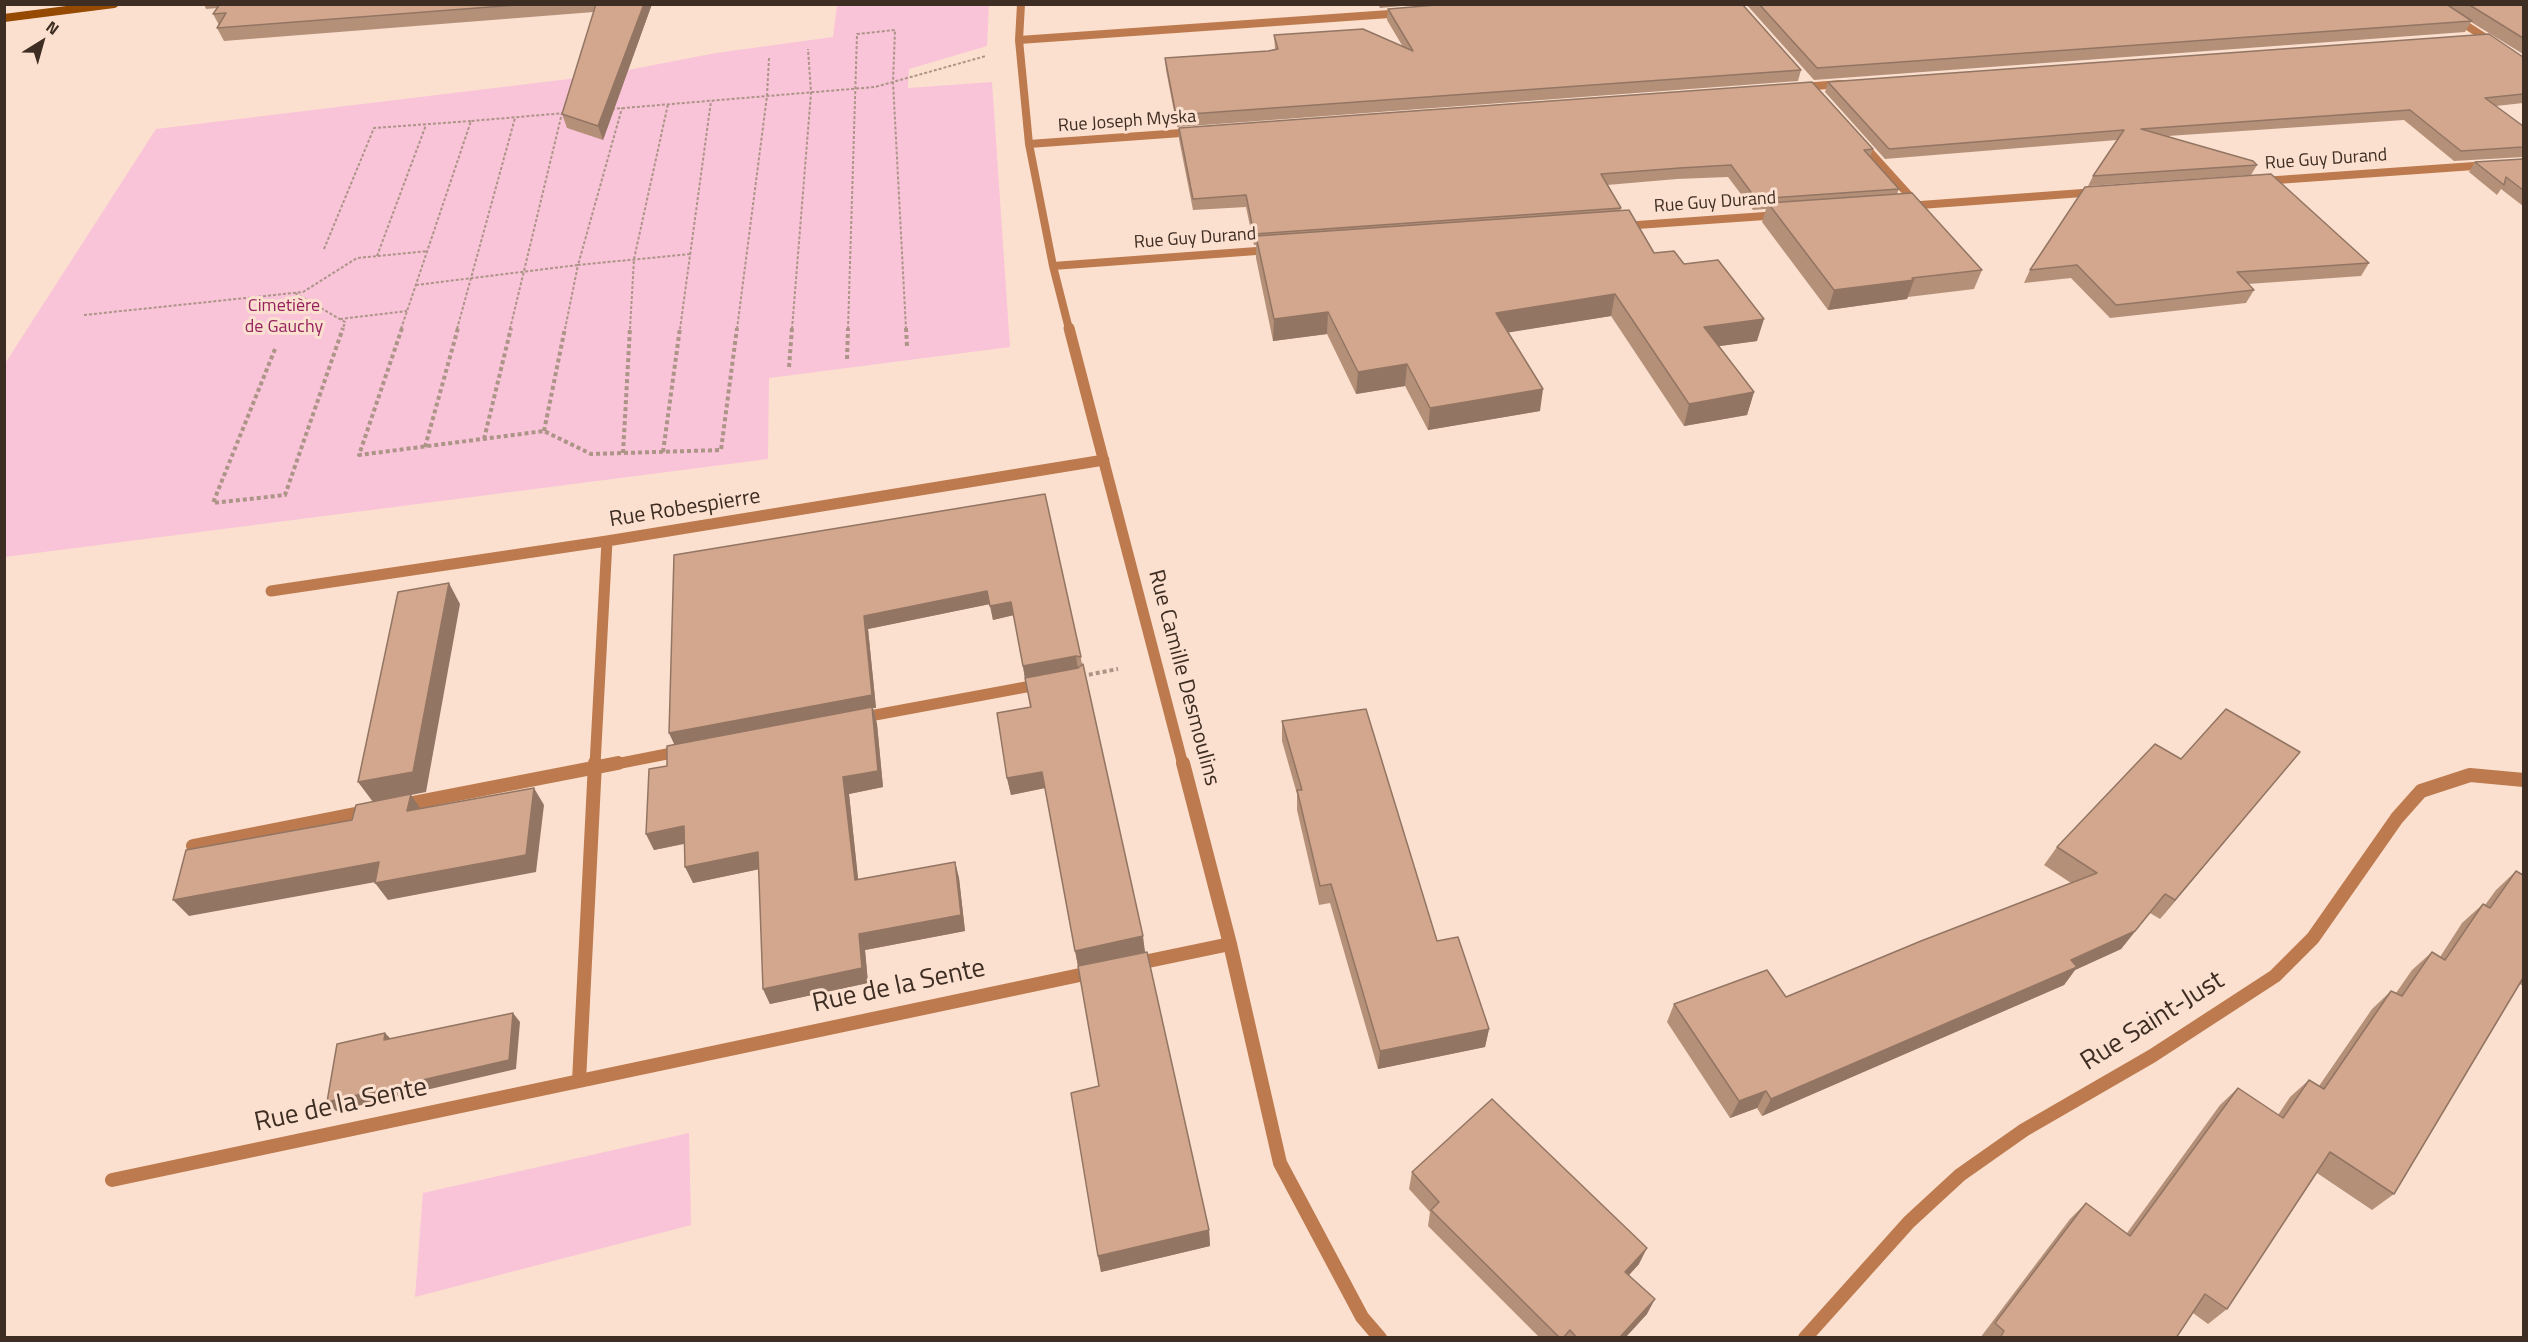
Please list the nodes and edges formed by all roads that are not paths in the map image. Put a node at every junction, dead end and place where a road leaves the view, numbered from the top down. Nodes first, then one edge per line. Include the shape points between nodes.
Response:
1 (114, 4) edge
2 (1021, 4) edge
3 (2433, 4) edge
4 (1416, 12) edge
5 (4, 18) edge
6 (2484, 37) junction
7 (2472, 38) edge
8 (1019, 43) junction
9 (2504, 50) edge
10 (1804, 78) dead end
11 (1846, 84) edge
12 (1811, 87) junction
13 (1787, 88) edge
14 (1819, 95) edge
15 (1207, 131) edge
16 (1857, 137) edge
17 (1029, 144) junction
18 (2500, 164) edge
19 (2250, 182) edge
20 (2108, 192) edge
21 (1918, 205) junction
22 (1894, 207) edge
23 (1787, 214) edge
24 (1610, 227) edge
25 (1278, 250) edge
26 (1053, 266) junction
27 (1104, 460) junction
28 (607, 541) junction
29 (272, 591) dead end
30 (1055, 681) edge
31 (843, 721) edge
32 (690, 750) edge
33 (596, 768) junction
34 (2523, 780) edge
35 (194, 846) edge
36 (1230, 944) junction
37 (579, 1081) junction
38 (112, 1180) dead end
39 (1380, 1338) edge
40 (1805, 1338) edge

1 - 5 street
2 - 8 street, Rue Camille Desmoulins
3 - 6 street
4 - 8 street
6 - 7 street
6 - 9 street
8 - 17 street, Rue Camille Desmoulins
10 - 12 street
11 - 12 street
12 - 13 street
12 - 14 street
15 - 17 street, Rue Joseph Myska
16 - 21 street
17 - 26 street, Rue Camille Desmoulins
18 - 19 street, Rue Guy Durand
20 - 21 street
21 - 22 street
23 - 24 street, Rue Guy Durand
25 - 26 street, Rue Guy Durand
26 - 27 street, Rue Camille Desmoulins
27 - 28 street, Rue Robespierre
27 - 36 street, Rue Camille Desmoulins
28 - 29 street, Rue Robespierre
28 - 33 street
30 - 31 street
32 - 33 street
33 - 35 street
33 - 37 street
34 - 40 street, Rue Saint-Just via 2470,775 2421,791 2362,864 2313,938 2275,976 2152,1056 2024,1130 1960,1175 1909,1222
36 - 37 street, Rue de la Sente
36 - 39 street, Rue Camille Desmoulins via 1280,1163 1362,1317
37 - 38 street, Rue de la Sente

